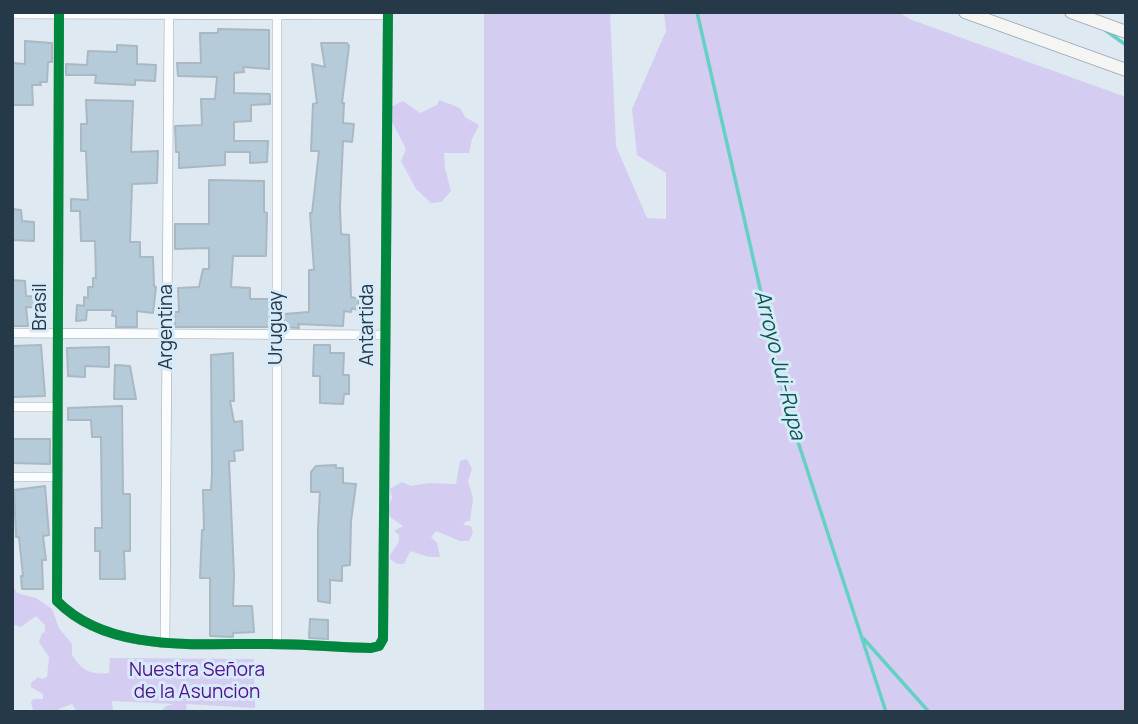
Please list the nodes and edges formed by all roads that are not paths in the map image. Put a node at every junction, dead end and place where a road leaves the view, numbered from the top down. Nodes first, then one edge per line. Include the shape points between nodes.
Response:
1 (965, 12) edge
2 (1070, 12) edge
3 (60, 13) edge
4 (169, 13) edge
5 (12, 14) edge
6 (277, 14) edge
7 (388, 14) edge
8 (1126, 32) edge
9 (1126, 70) edge
10 (12, 333) edge
11 (58, 334) junction
12 (167, 334) junction
13 (277, 335) junction
14 (385, 335) junction
15 (12, 407) edge
16 (58, 407) junction
17 (12, 477) edge
18 (57, 477) junction
19 (165, 642) junction
20 (277, 644) junction

1 - 9 street
2 - 8 street
3 - 4 street
3 - 5 street
3 - 11 street, Brasil
4 - 6 street
4 - 12 street, Argentina
6 - 7 street
6 - 13 street, Uruguay
7 - 14 street, Antartida
10 - 11 street
11 - 12 street
11 - 16 street, Brasil
12 - 13 street
12 - 19 street, Argentina
13 - 14 street
13 - 20 street, Uruguay
14 - 20 street, Antartida via 383,639 371,648
15 - 16 street
16 - 18 street, Brasil
17 - 18 street
18 - 19 street, Brasil via 57,601 80,620 116,635
19 - 20 street

